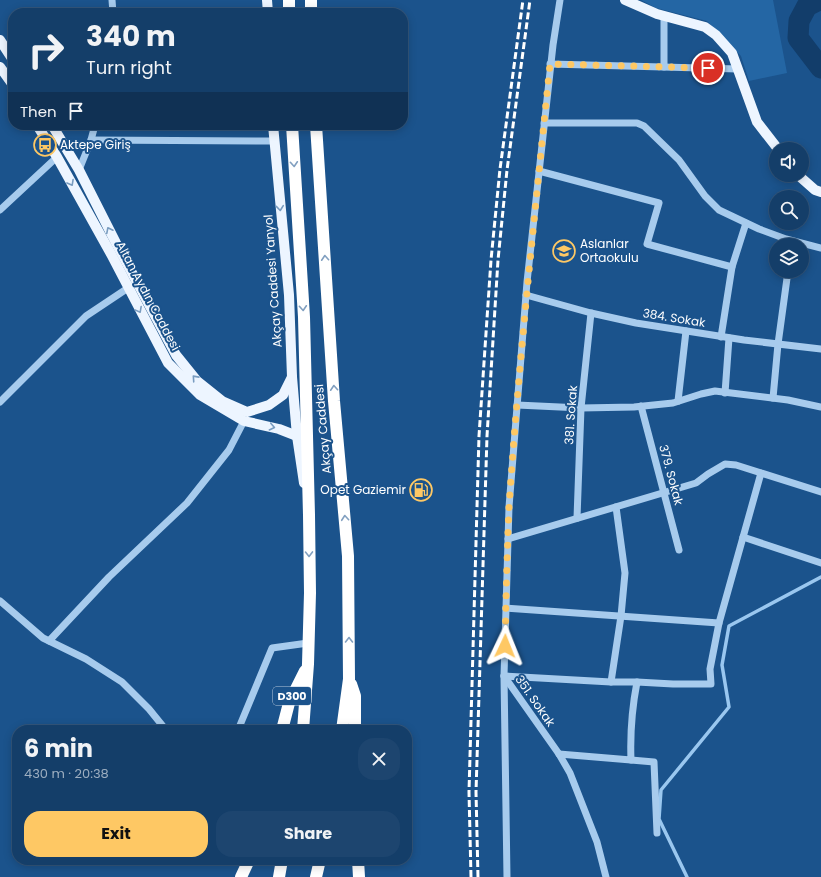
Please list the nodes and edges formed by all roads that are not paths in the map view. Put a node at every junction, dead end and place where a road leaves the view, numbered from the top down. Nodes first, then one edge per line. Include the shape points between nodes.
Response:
1 (560, 0) edge
2 (625, 0) edge
3 (664, 16) junction
4 (0, 41) edge
5 (8, 53) edge
6 (550, 64) junction
7 (0, 67) edge
8 (664, 67) junction
9 (738, 69) junction
10 (8, 78) edge
11 (544, 123) junction
12 (40, 130) edge
13 (55, 130) edge
14 (94, 130) edge
15 (273, 130) edge
16 (292, 130) edge
17 (316, 130) edge
18 (91, 140) junction
19 (274, 141) junction
20 (773, 142) edge
21 (57, 158) junction
22 (79, 170) junction
23 (539, 171) junction
24 (806, 182) edge
25 (821, 192) edge
26 (0, 210) edge
27 (746, 223) junction
28 (780, 238) edge
29 (809, 246) edge
30 (821, 248) edge
31 (732, 267) junction
32 (787, 278) edge
33 (137, 282) junction
34 (128, 288) junction
35 (526, 295) junction
36 (591, 313) junction
37 (686, 331) junction
38 (725, 337) junction
39 (778, 344) junction
40 (821, 349) edge
41 (292, 377) junction
42 (725, 392) junction
43 (773, 398) junction
44 (678, 401) junction
45 (0, 402) edge
46 (517, 405) junction
47 (641, 406) junction
48 (821, 407) edge
49 (581, 408) junction
50 (244, 421) junction
51 (297, 436) junction
52 (761, 473) junction
53 (664, 492) junction
54 (821, 492) edge
55 (616, 507) junction
56 (309, 514) junction
57 (577, 518) junction
58 (743, 537) junction
59 (508, 539) junction
60 (679, 550) dead end
61 (821, 563) edge
62 (0, 601) edge
63 (506, 608) junction
64 (621, 616) junction
65 (719, 623) junction
66 (49, 641) junction
67 (308, 643) junction
68 (308, 664) junction
69 (504, 676) junction
70 (349, 679) junction
71 (611, 682) junction
72 (637, 682) junction
73 (162, 725) edge
74 (240, 725) edge
75 (283, 725) edge
76 (303, 725) edge
77 (343, 725) edge
78 (355, 725) edge
79 (559, 754) junction
80 (631, 760) junction
81 (657, 833) dead end
82 (247, 865) edge
83 (281, 865) edge
84 (319, 865) edge
85 (358, 865) edge
86 (241, 877) edge
87 (279, 877) edge
88 (316, 877) edge
89 (359, 877) edge
90 (507, 877) edge
91 (606, 877) edge

1 - 6 street, 351. Sokak
2 - 3 main road
3 - 8 street
3 - 9 main road via 705,27 716,34 732,54
4 - 5 main road
6 - 8 street
6 - 11 street, 351. Sokak
7 - 10 main road
8 - 9 street
9 - 20 main road via 758,122
11 - 23 street, 351. Sokak
11 - 27 street via 637,123 644,126 679,160 705,196 720,210
12 - 21 main road, Altan Aydın Caddesi
13 - 22 main road, Altan Aydın Caddesi
14 - 18 street
15 - 19 main road, Akçay Caddesi Yanyol
16 -> 56 highway, Akçay Caddesi via 304,316
70 -> 17 highway, Akçay Caddesi via 348,556 334,401
18 - 19 street
18 - 22 street
19 -> 41 main road, Akçay Caddesi Yanyol via 290,295
21 - 26 street
21 -> 34 main road, Altan Aydın Caddesi
33 -> 22 main road, Altan Aydın Caddesi
23 - 31 street via 659,202 647,244
23 - 35 street, 351. Sokak
24 - 25 main road
27 - 28 street
27 - 31 street
29 - 30 street
31 - 38 street
32 - 39 street
33 - 34 street
41 -> 33 main road, Altan Aydın Caddesi via 283,395 269,405 247,412 222,401 197,381 176,355
34 - 45 street via 86,316
34 -> 50 main road, Altan Aydın Caddesi via 168,363 200,395
35 - 36 street, 384. Sokak
35 - 46 street, 351. Sokak
36 - 37 street, 384. Sokak
36 - 49 street, 381. Sokak
37 - 38 street, 384. Sokak
37 - 44 street
38 - 39 street, 384. Sokak
38 - 42 street
39 - 40 street, 384. Sokak
39 - 43 street
41 - 51 main road, Akçay Caddesi Yanyol
42 - 43 street
42 - 44 street via 715,391
43 - 48 street
44 - 47 street
46 - 49 street
46 - 59 street, 351. Sokak
47 - 49 street
47 - 53 street, 379. Sokak
49 - 57 street, 381. Sokak
50 -> 51 main road, Altan Aydın Caddesi
50 - 66 street via 228,450 187,504 109,577
51 - 56 main road
52 - 53 street via 725,464 696,483
52 - 54 street
52 - 58 street
53 - 55 street
53 - 60 street, 379. Sokak
55 - 57 street
55 - 64 street via 625,573
56 -> 67 highway, Akçay Caddesi
57 - 59 street
58 - 61 street
58 - 65 street
59 - 63 street, 351. Sokak
62 - 66 street
63 - 64 street
63 - 69 street, 351. Sokak
64 - 65 street
64 - 71 street
65 - 72 street via 710,669 711,684
66 - 73 street via 86,659 122,682
67 - 68 highway, Akçay Caddesi
67 - 74 street via 272,648
68 - 75 highway, D300 via 289,703
68 - 76 highway, Akçay Caddesi
69 - 71 street
69 - 79 street, 351. Sokak
69 - 90 street
70 - 77 highway, Akçay Caddesi
70 - 78 highway via 355,696
71 - 72 street
72 - 80 street via 630,740
79 - 80 street
79 - 91 street, 351. Sokak via 570,773 597,842
80 - 81 street via 654,762
82 - 86 highway
83 - 87 highway
84 - 88 highway
85 - 89 highway

